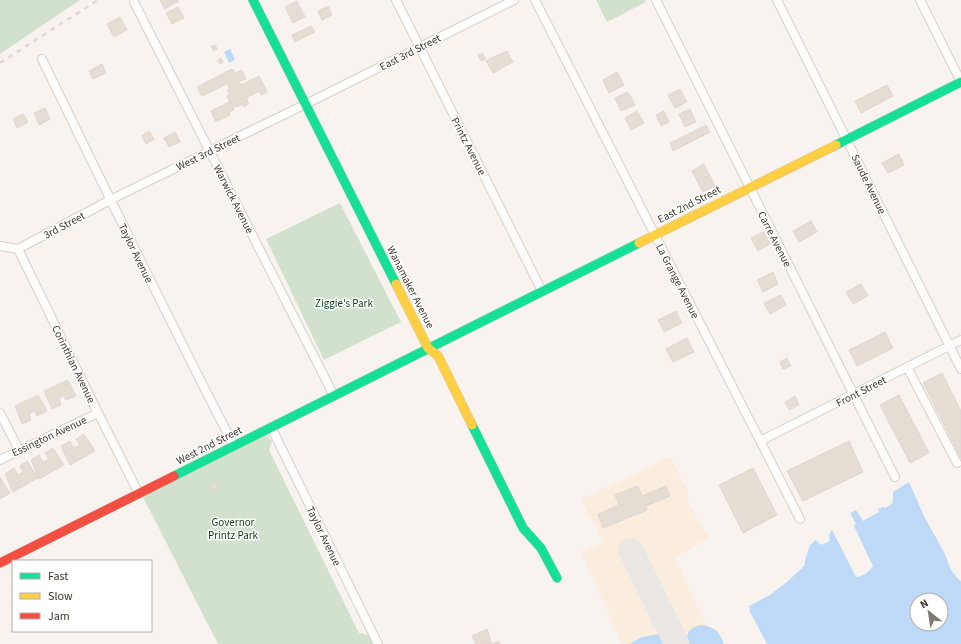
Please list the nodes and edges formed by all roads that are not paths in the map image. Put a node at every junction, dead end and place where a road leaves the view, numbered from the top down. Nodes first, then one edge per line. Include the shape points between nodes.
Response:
1 (253, 0) edge
2 (396, 0) edge
3 (514, 0) edge
4 (535, 0) edge
5 (656, 0) edge
6 (777, 0) edge
7 (920, 0) edge
8 (134, 2) dead end
9 (420, 47) junction
10 (42, 59) dead end
11 (961, 82) edge
12 (306, 104) junction
13 (846, 139) junction
14 (209, 151) junction
15 (750, 187) junction
16 (110, 200) junction
17 (655, 235) junction
18 (0, 246) edge
19 (18, 249) junction
20 (542, 291) junction
21 (961, 340) edge
22 (949, 346) junction
23 (428, 348) junction
24 (907, 367) junction
25 (961, 369) edge
26 (853, 394) junction
27 (334, 396) junction
28 (0, 413) edge
29 (98, 413) junction
30 (271, 427) junction
31 (760, 441) junction
32 (234, 446) junction
33 (19, 450) junction
34 (0, 460) edge
35 (957, 463) dead end
36 (895, 477) dead end
37 (139, 494) junction
38 (800, 519) dead end
39 (0, 563) edge
40 (557, 578) dead end
41 (378, 644) edge

1 - 12 street, Wanamaker Avenue
2 - 9 street, Printz Avenue
3 - 9 street, East 3rd Street
4 - 17 street, La Grange Avenue
5 - 15 street, Carre Avenue
6 - 13 street, Saude Avenue
7 - 11 street
8 - 14 street, Warwick Avenue
9 - 12 street, East 3rd Street
9 - 20 street, Printz Avenue
10 - 16 street, Taylor Avenue
11 - 13 street, East 2nd Street
12 - 14 street, West 3rd Street
12 - 23 street, Wanamaker Avenue
13 - 15 street, East 2nd Street
13 - 22 street, Saude Avenue
14 - 16 street, West 3rd Street
14 - 27 street, Warwick Avenue
15 - 17 street, East 2nd Street
15 - 26 street, Carre Avenue
16 - 19 street, 3rd Street
16 - 32 street, Taylor Avenue
17 - 20 street, East 2nd Street
17 - 31 street, La Grange Avenue
18 - 19 street
19 - 29 street, Corinthian Avenue
20 - 23 street, East 2nd Street
21 - 22 street, Front Street
22 - 24 street, Front Street
22 - 25 street, Saude Avenue
23 - 27 street, West 2nd Street
23 - 40 street, Wanamaker Avenue via 438,356 523,528 540,548
24 - 26 street, Front Street
24 - 35 street
26 - 31 street, Front Street
26 - 36 street, Carre Avenue
27 - 30 street, West 2nd Street
28 - 33 street
29 - 33 street, Essington Avenue
29 - 37 street, Corinthian Avenue
30 - 32 street, West 2nd Street
30 - 41 street, Taylor Avenue
31 - 38 street, La Grange Avenue
32 - 37 street, West 2nd Street
33 - 34 street, Essington Avenue
37 - 39 street, West 2nd Street

